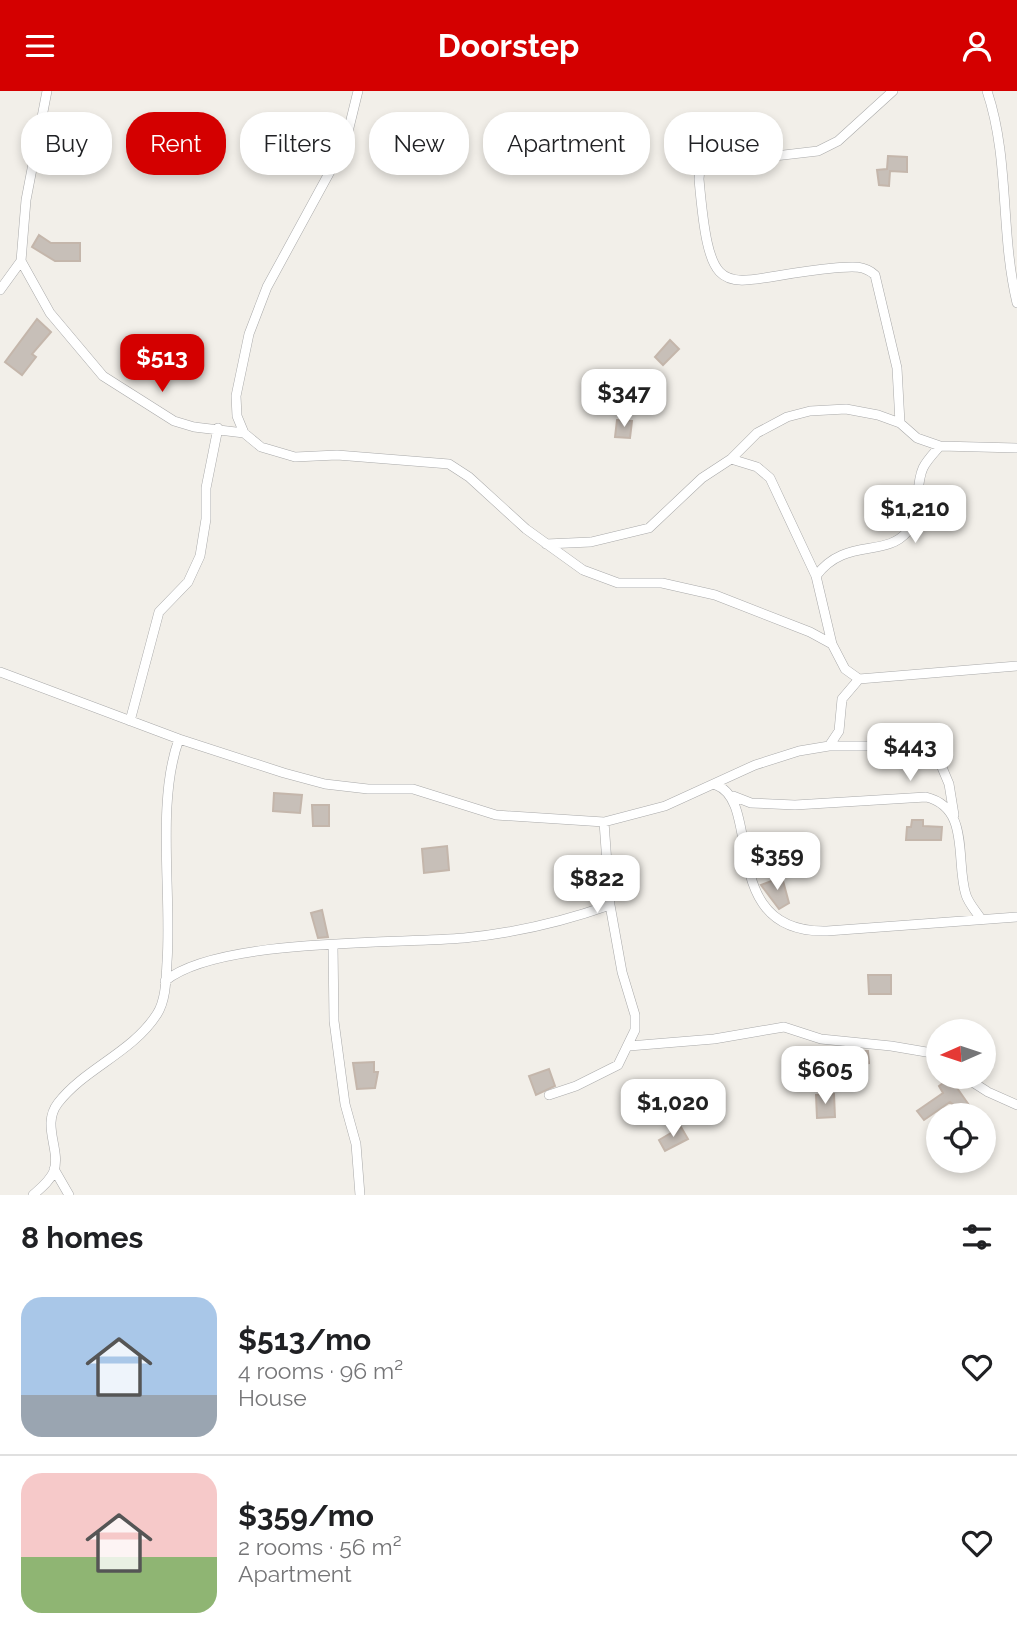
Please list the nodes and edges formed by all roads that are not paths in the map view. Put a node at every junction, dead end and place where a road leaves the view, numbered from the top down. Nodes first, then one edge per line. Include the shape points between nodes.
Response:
1 (47, 91) edge
2 (358, 91) edge
3 (893, 91) edge
4 (988, 91) edge
5 (21, 261) junction
6 (0, 290) edge
7 (1017, 303) edge
8 (900, 423) junction
9 (218, 428) junction
10 (243, 433) junction
11 (940, 446) junction
12 (1017, 448) edge
13 (731, 459) junction
14 (546, 544) junction
15 (816, 576) junction
16 (832, 644) junction
17 (1017, 666) edge
18 (0, 672) edge
19 (859, 679) junction
20 (130, 721) junction
21 (179, 739) junction
22 (829, 746) junction
23 (716, 785) junction
24 (733, 796) junction
25 (954, 815) junction
26 (604, 822) junction
27 (610, 905) junction
28 (1017, 917) edge
29 (981, 919) junction
30 (333, 945) junction
31 (165, 981) junction
32 (629, 1046) junction
33 (926, 1052) edge
34 (983, 1089) edge
35 (549, 1095) dead end
36 (1017, 1105) edge
37 (54, 1169) junction
38 (33, 1195) edge
39 (69, 1195) edge
40 (360, 1195) edge

1 - 5 street via 27,191
2 - 10 street via 345,144 267,286 249,334 236,396
3 - 8 street via 838,141 818,151 705,164 699,179 710,258 719,275 730,282 854,267 875,275 897,368
4 - 7 street via 997,120 1006,244
5 - 6 street
5 - 9 street via 50,313 103,376 174,421
8 - 11 street via 917,438
8 - 13 street via 846,409 810,411 757,433
9 - 10 street
9 - 20 street via 206,488 200,556 188,582 159,612
10 - 14 street via 261,447 295,457 337,455 449,464
11 - 12 street
11 - 15 street via 923,468 915,517 908,531 892,542 839,554
13 - 14 street via 702,478 649,528 591,542
13 - 15 street via 757,467 770,478
14 - 16 street via 583,570 607,580 662,583 715,595
15 - 16 street
16 - 19 street via 845,669
17 - 19 street
18 - 20 street
19 - 22 street via 842,699 839,731
20 - 21 street
21 - 26 street via 325,784 413,789 496,815
21 - 31 street via 171,763 169,796
22 - 23 street via 755,765
22 - 25 street via 927,750 942,765
23 - 24 street
23 - 26 street via 666,806
24 - 25 street via 751,803 781,805 926,797 939,800
24 - 29 street via 752,883 768,907 797,928 827,931
25 - 29 street via 966,895
26 - 27 street
27 - 30 street via 554,925 465,938
27 - 32 street via 635,1015
28 - 29 street
30 - 31 street via 204,960
30 - 40 street via 334,1021 345,1104 356,1144
31 - 37 street via 158,1012 148,1026 54,1110 50,1126
32 - 33 street via 784,1027 821,1039
32 - 35 street via 610,1070
34 - 36 street
37 - 38 street
37 - 39 street

